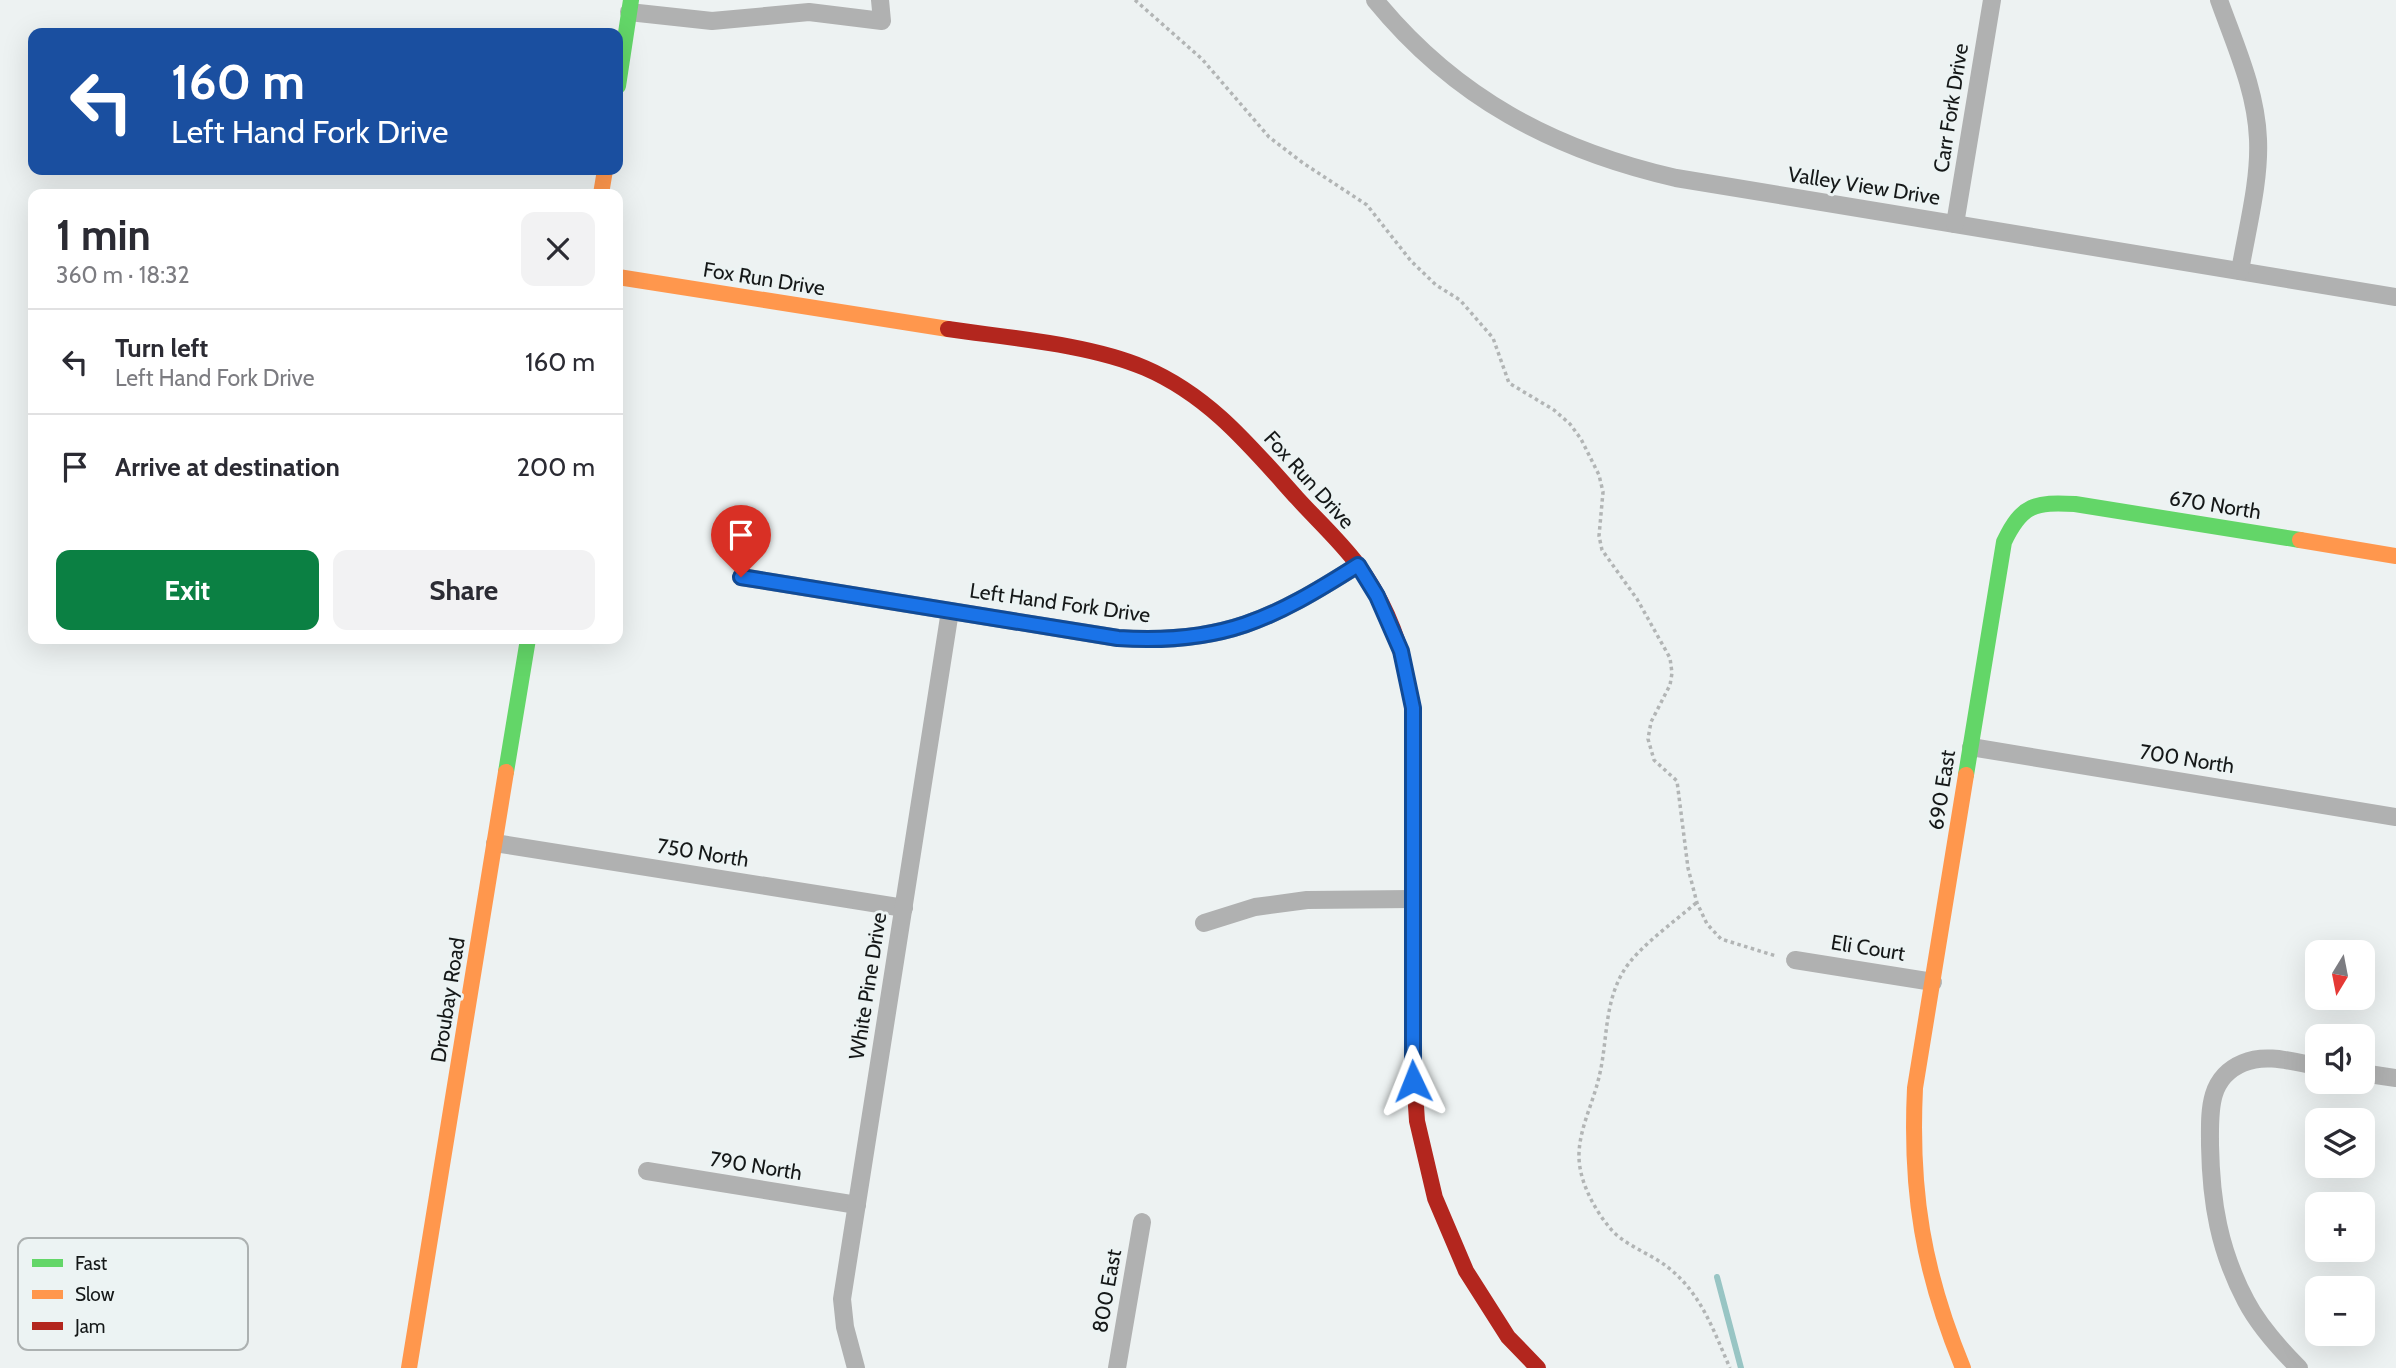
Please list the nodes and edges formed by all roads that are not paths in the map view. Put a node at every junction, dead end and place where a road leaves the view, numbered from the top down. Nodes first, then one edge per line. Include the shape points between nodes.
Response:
1 (880, 0) edge
2 (1375, 0) edge
3 (1992, 0) edge
4 (2218, 0) edge
5 (630, 6) edge
6 (623, 53) edge
7 (1955, 224) junction
8 (2240, 271) junction
9 (623, 277) edge
10 (2396, 297) edge
11 (2026, 506) joint
12 (2396, 556) edge
13 (1358, 565) junction
14 (741, 577) dead end
15 (950, 611) junction
16 (527, 644) edge
17 (1971, 747) junction
18 (2396, 817) edge
19 (495, 843) junction
20 (1412, 899) junction
21 (904, 908) junction
22 (1204, 923) dead end
23 (1796, 960) road end
24 (1933, 982) junction
25 (2305, 1064) edge
26 (2375, 1075) edge
27 (2396, 1078) edge
28 (647, 1171) dead end
29 (857, 1205) junction
30 (1142, 1222) dead end
31 (409, 1368) edge
32 (856, 1368) edge
33 (1116, 1368) edge
34 (1538, 1368) edge
35 (1964, 1368) edge
36 (2299, 1368) edge

1 - 5 street via 882,20 809,12 712,21
2 - 7 street, Valley View Drive via 1404,33 1466,87 1531,128 1601,158 1676,178
3 - 7 street, Carr Fork Drive
4 - 8 street via 2250,89 2259,139
5 - 6 street
7 - 8 street, Valley View Drive
8 - 10 street, Valley View Drive
9 - 13 street, Fox Run Drive via 1096,352 1143,367 1188,391 1228,422
11 - 12 street, 670 North via 2075,504
11 - 17 street, 690 East via 2004,542
13 - 15 street, Left Hand Fork Drive via 1275,614 1182,639 1118,638
13 - 20 street, Fox Run Drive via 1401,651 1413,708
14 - 15 street, Left Hand Fork Drive
15 - 21 street, White Pine Drive
16 - 19 street, Droubay Road
17 - 18 street, 700 North
17 - 24 street, 690 East
19 - 21 street, 750 North
19 - 31 street, Droubay Road
20 - 22 street via 1307,900 1255,907
20 - 34 street, Fox Run Drive via 1413,1081 1424,1160 1466,1271 1508,1338
21 - 29 street, White Pine Drive
23 - 24 street, Eli Court
24 - 35 street, 690 East via 1915,1088 1912,1161 1919,1234 1937,1306
25 - 36 street via 2270,1058 2231,1069 2222,1077 2209,1106 2211,1188 2223,1246 2259,1322
26 - 27 street
28 - 29 street, 790 North
29 - 32 street, White Pine Drive via 842,1300
30 - 33 street, 800 East

